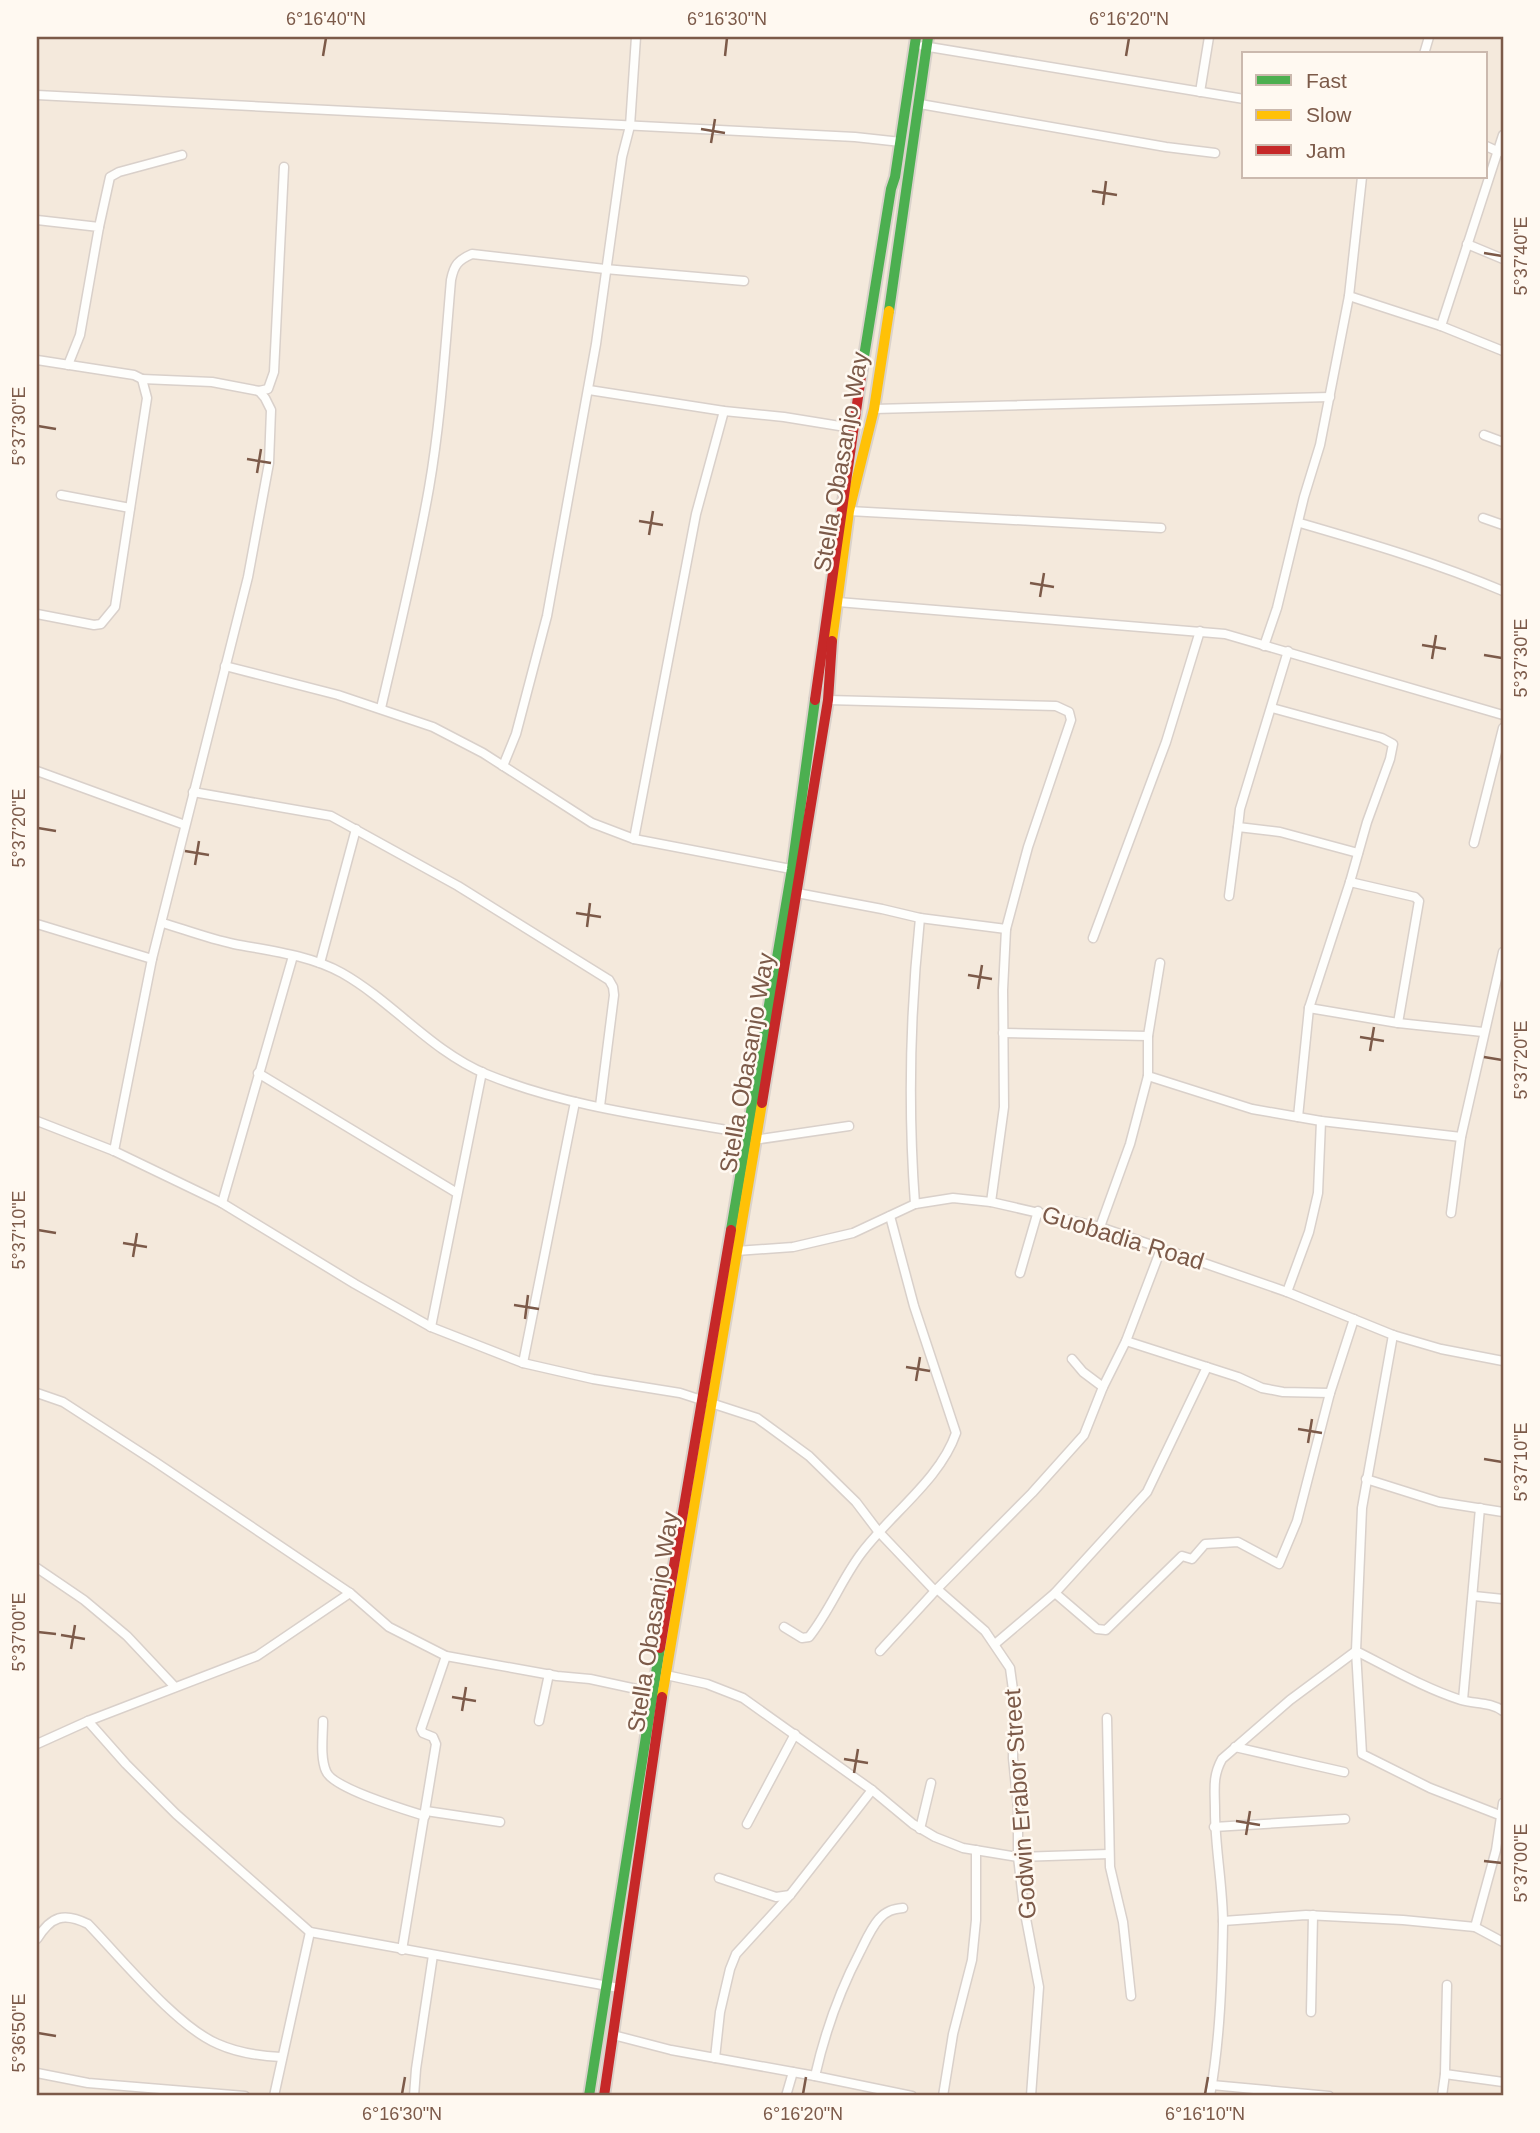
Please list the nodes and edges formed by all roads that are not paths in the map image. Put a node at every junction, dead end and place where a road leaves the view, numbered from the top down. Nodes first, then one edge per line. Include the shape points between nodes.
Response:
1 (636, 37) edge
2 (1209, 37) edge
3 (916, 41) edge
4 (928, 42) edge
5 (1200, 92) junction
6 (37, 95) edge
7 (1242, 99) edge
8 (920, 104) junction
9 (630, 126) junction
10 (1503, 135) edge
11 (901, 142) junction
12 (1488, 147) edge
13 (1499, 152) junction
14 (1215, 153) dead end
15 (182, 155) dead end
16 (1494, 164) junction
17 (284, 167) dead end
18 (1503, 168) edge
19 (1362, 178) edge
20 (37, 220) edge
21 (99, 227) junction
22 (1467, 244) junction
23 (1503, 259) edge
24 (605, 269) junction
25 (744, 281) dead end
26 (1349, 296) junction
27 (1441, 326) junction
28 (1503, 351) edge
29 (37, 360) edge
30 (68, 365) junction
31 (142, 379) junction
32 (589, 390) junction
33 (259, 391) junction
34 (1330, 397) junction
35 (874, 409) junction
36 (724, 411) junction
37 (852, 428) junction
38 (1484, 435) dead end
39 (1503, 442) edge
40 (61, 495) dead end
41 (130, 508) junction
42 (849, 510) junction
43 (1483, 518) dead end
44 (1300, 523) junction
45 (1503, 525) edge
46 (1161, 528) dead end
47 (1503, 591) edge
48 (838, 602) junction
49 (37, 614) edge
50 (829, 628) junction
51 (1200, 631) junction
52 (1264, 646) junction
53 (1288, 651) junction
54 (225, 666) junction
55 (828, 701) junction
56 (381, 708) junction
57 (1272, 708) junction
58 (1503, 715) edge
59 (1503, 728) edge
60 (1500, 754) edge
61 (503, 766) junction
62 (37, 771) edge
63 (194, 792) junction
64 (185, 825) junction
65 (1238, 827) junction
66 (356, 829) junction
67 (634, 839) junction
68 (1474, 843) dead end
69 (1358, 853) junction
70 (796, 870) junction
71 (1350, 883) junction
72 (797, 893) junction
73 (1229, 896) dead end
74 (920, 918) junction
75 (163, 923) junction
76 (37, 924) edge
77 (1006, 929) junction
78 (1093, 938) dead end
79 (1503, 952) edge
80 (293, 956) junction
81 (152, 958) junction
82 (320, 963) junction
83 (1160, 963) dead end
84 (1309, 1008) junction
85 (1398, 1023) junction
86 (1483, 1032) junction
87 (1003, 1033) junction
88 (1148, 1036) junction
89 (482, 1072) junction
90 (258, 1073) junction
91 (1148, 1076) junction
92 (575, 1102) junction
93 (600, 1106) junction
94 (1298, 1117) junction
95 (37, 1121) edge
96 (1321, 1121) junction
97 (849, 1126) dead end
98 (751, 1136) junction
99 (1461, 1137) junction
100 (114, 1151) junction
101 (457, 1193) junction
102 (991, 1202) junction
103 (222, 1203) junction
104 (915, 1204) junction
105 (1038, 1211) junction
106 (1451, 1213) dead end
107 (890, 1216) junction
108 (1100, 1227) junction
109 (1161, 1249) junction
110 (736, 1251) junction
111 (727, 1273) junction
112 (1020, 1273) dead end
113 (1286, 1292) junction
114 (1354, 1319) junction
115 (431, 1327) junction
116 (1393, 1335) junction
117 (1126, 1341) junction
118 (1072, 1359) dead end
119 (1503, 1361) edge
120 (523, 1363) junction
121 (1207, 1367) junction
122 (1103, 1387) junction
123 (37, 1392) edge
124 (1330, 1393) junction
125 (707, 1401) junction
126 (1366, 1479) junction
127 (1480, 1508) junction
128 (1503, 1512) edge
129 (878, 1531) junction
130 (37, 1569) edge
131 (936, 1590) junction
132 (350, 1592) junction
133 (1055, 1592) junction
134 (1474, 1596) junction
135 (1503, 1599) edge
136 (784, 1627) dead end
137 (995, 1644) junction
138 (880, 1651) dead end
139 (1356, 1651) junction
140 (446, 1656) junction
141 (549, 1674) junction
142 (666, 1675) junction
143 (175, 1687) junction
144 (657, 1694) junction
145 (1462, 1700) junction
146 (1503, 1711) edge
147 (1107, 1718) dead end
148 (88, 1721) junction
149 (323, 1721) dead end
150 (539, 1721) dead end
151 (795, 1734) junction
152 (37, 1744) edge
153 (1235, 1747) junction
154 (1344, 1772) dead end
155 (931, 1783) dead end
156 (872, 1790) junction
157 (1503, 1803) edge
158 (425, 1813) junction
159 (1502, 1816) edge
160 (1345, 1819) dead end
161 (500, 1822) dead end
162 (747, 1824) dead end
163 (1214, 1827) junction
164 (920, 1829) junction
165 (976, 1850) junction
166 (1500, 1851) edge
167 (1109, 1854) junction
168 (1018, 1857) junction
169 (719, 1878) dead end
170 (790, 1895) junction
171 (903, 1908) dead end
172 (1313, 1915) junction
173 (1223, 1921) junction
174 (1475, 1927) junction
175 (310, 1932) junction
176 (37, 1939) edge
177 (1503, 1942) edge
178 (402, 1950) junction
179 (433, 1955) junction
180 (1447, 1985) dead end
181 (607, 1986) junction
182 (619, 1988) junction
183 (1131, 1996) dead end
184 (1311, 2011) dead end
185 (613, 2035) junction
186 (282, 2057) junction
187 (715, 2058) junction
188 (793, 2072) junction
189 (37, 2073) edge
190 (1445, 2074) junction
191 (815, 2076) junction
192 (1503, 2082) edge
193 (1212, 2085) junction
194 (245, 2096) edge
195 (274, 2096) edge
196 (414, 2096) edge
197 (590, 2096) edge
198 (604, 2096) edge
199 (786, 2096) edge
200 (912, 2096) edge
201 (943, 2096) edge
202 (1031, 2096) edge
203 (1210, 2096) edge
204 (1329, 2096) edge
205 (1442, 2096) edge

1 - 9 street
2 - 5 street
3 - 4 street
3 - 11 street
4 - 5 street
4 - 8 street, Stella Obasanjo Way
5 - 7 street
6 - 9 street
8 - 14 street
8 - 35 street, Stella Obasanjo Way
9 - 11 street
9 - 24 street
10 - 13 street
11 - 37 street
12 - 13 street
13 - 16 street
15 - 21 street via 110,177
16 - 18 street
16 - 22 street
17 - 33 street via 274,372 268,388
19 - 26 street
20 - 21 street
21 - 30 street via 80,335
22 - 23 street
22 - 27 street
24 - 25 street
24 - 32 street
24 - 56 street via 472,254 459,259 453,269 429,487
26 - 27 street
26 - 34 street
27 - 28 street
29 - 30 street
30 - 31 street
31 - 33 street via 212,382
31 - 41 street via 148,398
32 - 36 street
32 - 61 street via 547,616
33 - 54 street via 271,410 269,463 248,577
34 - 35 street
34 - 44 street
35 - 42 street, Stella Obasanjo Way
36 - 37 street
36 - 67 street via 696,514
37 - 50 street
38 - 39 street
40 - 41 street
41 - 49 street via 115,607 109,617 94,625
42 - 46 street
42 - 48 street, Stella Obasanjo Way
43 - 45 street
44 - 47 street via 1413,557
44 - 52 street
48 - 50 street, Stella Obasanjo Way
48 - 51 street
50 - 55 street, Stella Obasanjo Way
50 - 70 street
51 - 52 street
51 - 78 street via 1166,742
52 - 53 street
53 - 57 street
53 - 58 street
54 - 56 street
54 - 63 street
55 - 70 street, Stella Obasanjo Way
55 - 77 street via 1056,706 1069,712 1071,720
56 - 61 street via 433,727
57 - 65 street
57 - 69 street via 1393,744
59 - 60 street
60 - 68 street
61 - 67 street via 592,823
62 - 64 street
63 - 64 street
63 - 66 street via 331,816
64 - 75 street
65 - 69 street via 1280,832
65 - 73 street
66 - 82 street
66 - 93 street via 609,980 614,995
67 - 70 street
69 - 71 street
70 - 72 street, Stella Obasanjo Way
70 - 98 street
71 - 84 street
71 - 85 street via 1419,901
72 - 74 street
72 - 98 street, Stella Obasanjo Way
74 - 77 street
74 - 104 street via 911,1073
75 - 80 street
75 - 81 street
76 - 81 street
77 - 87 street
79 - 86 street
80 - 82 street
80 - 90 street
81 - 100 street
82 - 89 street via 372,993 436,1044
83 - 88 street
84 - 85 street
84 - 94 street
85 - 86 street
86 - 99 street
87 - 88 street
87 - 102 street via 1004,1107
88 - 91 street
89 - 92 street
89 - 101 street
90 - 101 street
90 - 103 street
91 - 94 street via 1252,1110
91 - 108 street
92 - 93 street
92 - 120 street
93 - 98 street
94 - 96 street
95 - 100 street, Godwin Erabor Street
96 - 99 street
96 - 113 street via 1318,1193
97 - 98 street
98 - 110 street, Stella Obasanjo Way
98 - 111 street
99 - 106 street
100 - 103 street, Godwin Erabor Street
101 - 115 street
102 - 104 street, Guobadia Road via 953,1198
102 - 105 street, Guobadia Road
103 - 115 street, Godwin Erabor Street
104 - 107 street, Guobadia Road
105 - 108 street, Guobadia Road
105 - 112 street
107 - 110 street, Guobadia Road via 853,1233 793,1247
107 - 129 street via 956,1433 943,1459
108 - 109 street, Guobadia Road
109 - 113 street, Guobadia Road
109 - 117 street
110 - 111 street, Stella Obasanjo Way
111 - 125 street, Stella Obasanjo Way
113 - 114 street, Guobadia Road
114 - 116 street, Guobadia Road
114 - 124 street
115 - 120 street, Godwin Erabor Street
116 - 119 street, Guobadia Road
116 - 126 street
117 - 121 street
117 - 122 street
118 - 122 street
120 - 125 street, Godwin Erabor Street
121 - 124 street via 1262,1388
121 - 133 street via 1147,1492
122 - 131 street via 1084,1435
123 - 132 street via 63,1402
124 - 133 street via 1297,1521 1279,1564 1238,1542 1205,1544 1192,1559 1182,1556 1163,1571 1106,1630 1097,1629
125 - 129 street, Godwin Erabor Street via 757,1418 809,1456
125 - 142 street, Stella Obasanjo Way
125 - 144 street
126 - 127 street via 1439,1502
126 - 139 street
127 - 128 street
127 - 134 street
129 - 131 street, Godwin Erabor Street
129 - 136 street via 809,1637 802,1638
130 - 143 street via 127,1636
131 - 137 street, Godwin Erabor Street
131 - 138 street
132 - 140 street via 389,1627
132 - 143 street via 257,1656
133 - 137 street
134 - 135 street
134 - 145 street
137 - 168 street, Godwin Erabor Street via 1010,1668 1014,1697
139 - 145 street
139 - 153 street
139 - 159 street via 1362,1754 1430,1788
140 - 141 street
140 - 158 street via 421,1729 436,1744
141 - 144 street
141 - 150 street
142 - 144 street, Stella Obasanjo Way
142 - 151 street via 743,1698
143 - 148 street
144 - 181 street
144 - 182 street, Stella Obasanjo Way
145 - 146 street
147 - 167 street
148 - 152 street
148 - 175 street via 176,1814
149 - 158 street via 324,1768 331,1779 396,1807
151 - 156 street
151 - 162 street
153 - 154 street
153 - 163 street via 1215,1770
155 - 164 street
156 - 164 street
156 - 170 street
157 - 159 street
158 - 161 street
158 - 178 street
159 - 166 street
160 - 163 street
163 - 173 street
164 - 165 street
165 - 168 street
165 - 201 street via 972,1959
166 - 174 street
167 - 168 street
167 - 183 street
168 - 202 street, Godwin Erabor Street via 1039,1987
169 - 170 street via 776,1897
170 - 187 street via 736,1954 720,2012
171 - 191 street via 891,1909 879,1919 864,1944 834,2011
172 - 173 street
172 - 174 street
172 - 184 street
173 - 193 street
174 - 177 street
175 - 178 street
175 - 186 street
176 - 186 street via 54,1920 76,1918 88,1924 173,2012 204,2037 236,2050
178 - 179 street
179 - 181 street
179 - 196 street
180 - 190 street
181 - 182 street
181 - 197 street
182 - 185 street, Stella Obasanjo Way
185 - 187 street
185 - 198 street, Stella Obasanjo Way
186 - 195 street
187 - 188 street
188 - 191 street
188 - 199 street
189 - 194 street via 88,2083
190 - 192 street
190 - 205 street
191 - 200 street
193 - 203 street
193 - 204 street

